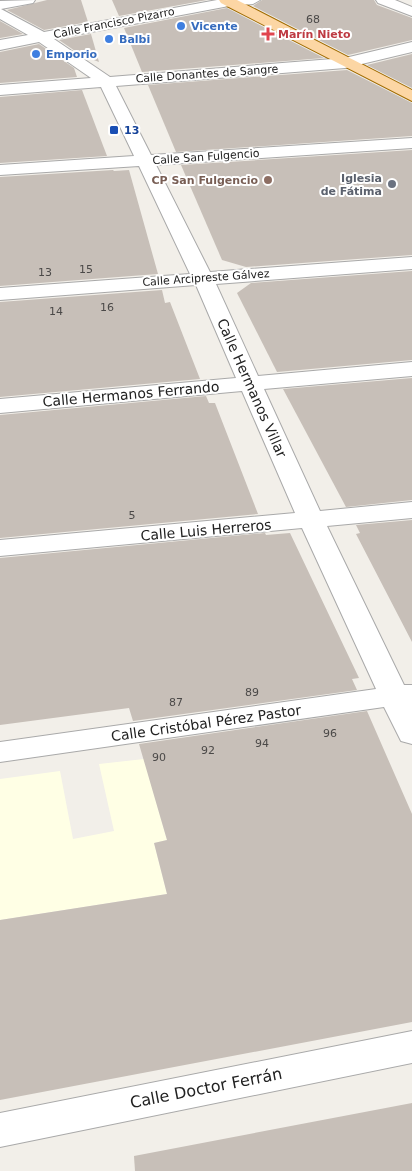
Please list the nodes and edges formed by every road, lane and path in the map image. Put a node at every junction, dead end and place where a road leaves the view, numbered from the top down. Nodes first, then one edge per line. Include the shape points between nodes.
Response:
1 (28, 0) edge
2 (254, 0) edge
3 (383, 0) edge
4 (228, 1) edge
5 (0, 5) edge
6 (412, 12) edge
7 (0, 13) edge
8 (323, 34) dead end
9 (41, 37) junction
10 (0, 45) edge
11 (348, 46) dead end
12 (412, 48) edge
13 (369, 57) junction
14 (345, 63) junction
15 (389, 66) dead end
16 (106, 81) junction
17 (0, 90) edge
18 (412, 96) edge
19 (412, 143) edge
20 (145, 161) junction
21 (0, 170) edge
22 (412, 263) edge
23 (202, 278) junction
24 (0, 294) edge
25 (412, 369) edge
26 (250, 384) junction
27 (0, 406) edge
28 (412, 510) edge
29 (311, 520) junction
30 (0, 548) edge
31 (403, 695) edge
32 (412, 734) edge
33 (0, 752) edge
34 (412, 1047) edge
35 (0, 1130) edge

1 - 5 street
2 - 4 street, Calle Francisco Pizarro
2 - 8 main road
3 - 6 street
4 - 9 street, Calle Francisco Pizarro
4 - 14 main road
7 - 9 street
9 - 10 street, Calle Francisco Pizarro
9 - 16 street
11 - 13 main road
12 - 13 street, Calle Donantes de Sangre
13 - 14 street, Calle Donantes de Sangre
13 - 15 main road
14 - 16 street, Calle Donantes de Sangre
14 - 18 main road
16 - 17 street, Calle Donantes de Sangre
16 - 20 street, Calle Hermanos Villar
19 - 20 street, Calle San Fulgencio
20 - 21 street, Calle San Fulgencio
20 - 23 street, Calle Hermanos Villar
22 - 23 street, Calle Arcipreste Gálvez
23 - 24 street, Calle Arcipreste Gálvez
23 - 26 street, Calle Hermanos Villar
25 - 26 street, Calle Hermanos Ferrando
26 - 27 street, Calle Hermanos Ferrando
26 - 29 street, Calle Hermanos Villar
28 - 29 street, Calle Luis Herreros
29 - 30 street, Calle Luis Herreros
29 - 31 street, Calle Hermanos Villar
31 - 32 street, Calle Hermanos Villar
31 - 33 street, Calle Cristóbal Pérez Pastor
34 - 35 street, Calle Doctor Ferrán

